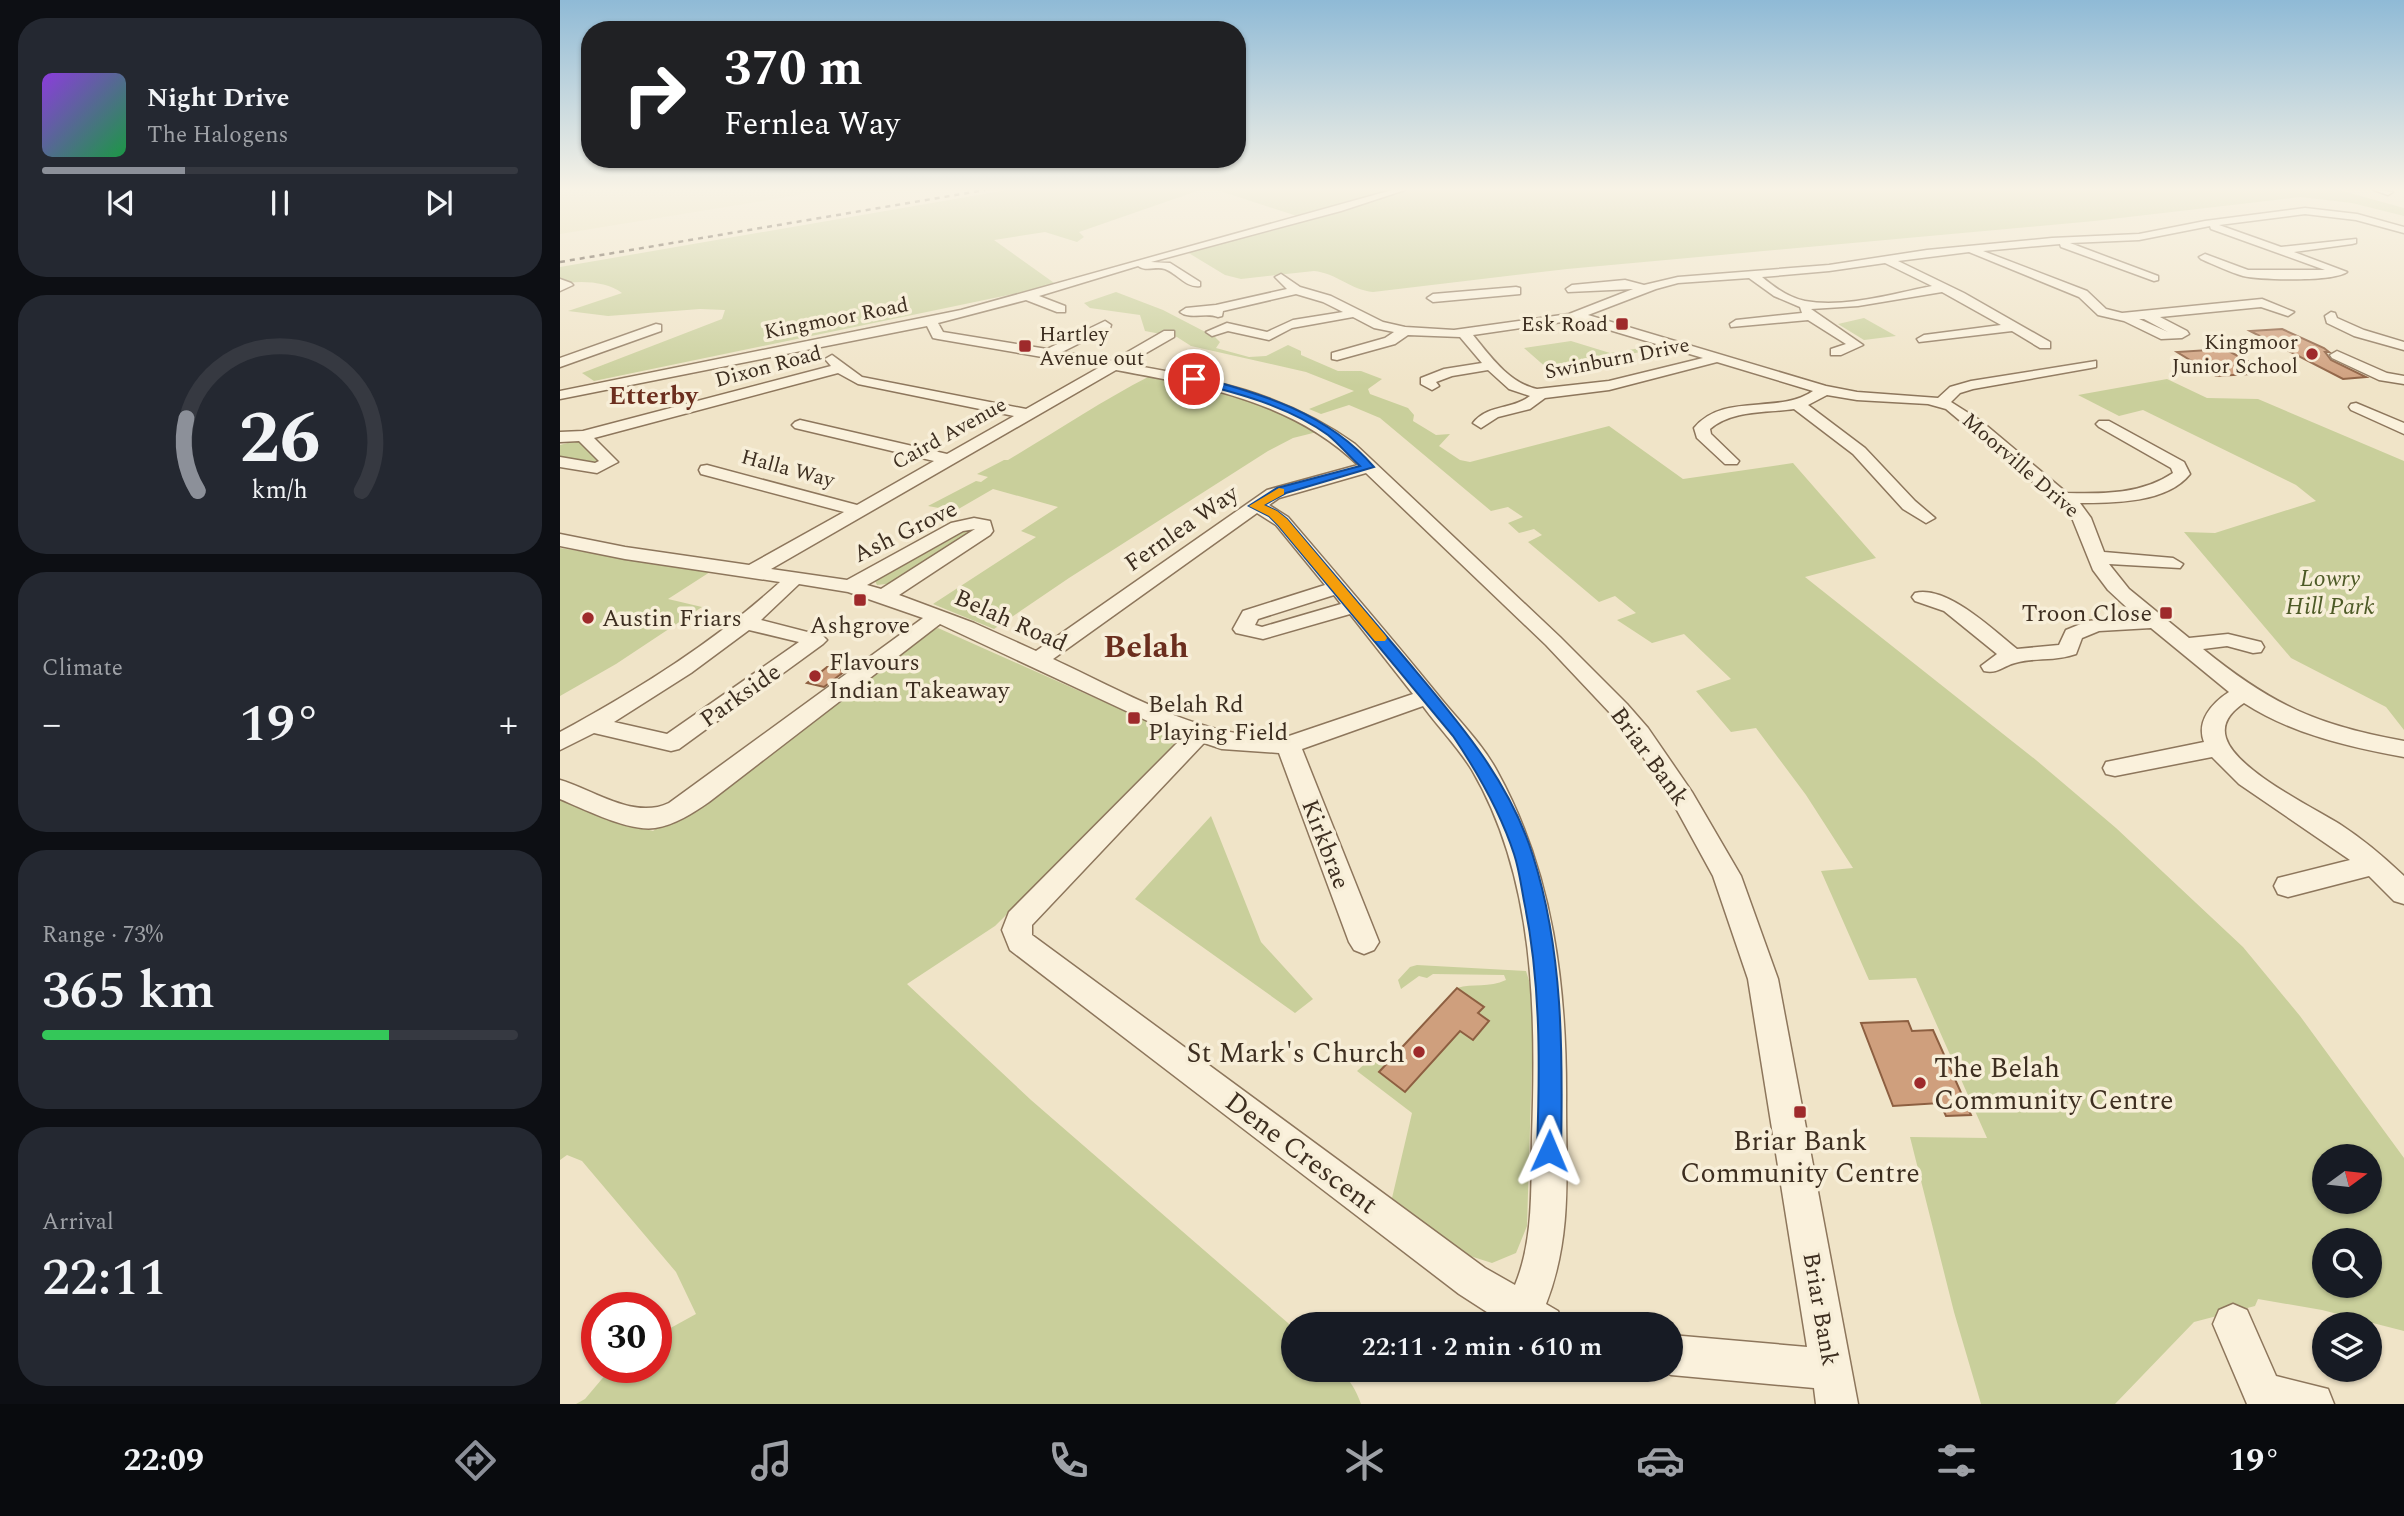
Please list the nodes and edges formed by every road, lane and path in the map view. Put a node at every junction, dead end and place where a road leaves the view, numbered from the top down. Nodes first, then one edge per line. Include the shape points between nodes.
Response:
1 (1170, 256) edge
2 (1925, 256) edge
3 (1985, 256) edge
4 (2095, 256) edge
5 (2296, 256) edge
6 (2205, 257) dead end
7 (1888, 260) junction
8 (2313, 262) junction
9 (1130, 266) junction
10 (2273, 271) junction
11 (1752, 274) junction
12 (1282, 277) dead end
13 (2154, 278) dead end
14 (1196, 284) dead end
15 (1943, 288) junction
16 (1572, 289) dead end
17 (1645, 289) junction
18 (1296, 290) junction
19 (1516, 291) dead end
20 (1477, 294) junction
21 (1029, 297) junction
22 (1433, 298) dead end
23 (1061, 309) dead end
24 (1808, 310) junction
25 (1186, 312) dead end
26 (2288, 312) dead end
27 (1352, 313) junction
28 (1577, 316) junction
29 (2149, 316) junction
30 (2328, 317) dead end
31 (2128, 318) junction
32 (931, 321) junction
33 (1105, 324) dead end
34 (1736, 324) dead end
35 (1514, 326) junction
36 (2016, 327) junction
37 (656, 328) dead end
38 (1405, 331) junction
39 (1212, 332) dead end
40 (1464, 333) junction
41 (1169, 334) dead end
42 (1924, 339) dead end
43 (817, 343) junction
44 (2045, 345) dead end
45 (2404, 346) edge
46 (1836, 352) dead end
47 (1050, 353) junction
48 (2337, 355) dead end
49 (1348, 356) dead end
50 (1716, 358) junction
51 (560, 363) edge
52 (2091, 364) dead end
53 (1493, 365) junction
54 (1115, 366) junction
55 (841, 368) junction
56 (2404, 380) edge
57 (1407, 383) dead end
58 (1824, 390) junction
59 (560, 394) edge
60 (1539, 395) junction
61 (1941, 402) junction
62 (706, 404) junction
63 (1797, 404) junction
64 (2356, 407) dead end
65 (1028, 414) junction
66 (719, 418) dead end
67 (1464, 418) dead end
68 (2104, 424) dead end
69 (800, 425) dead end
70 (2404, 429) edge
71 (583, 436) junction
72 (560, 437) edge
73 (948, 459) junction
74 (1731, 461) dead end
75 (560, 462) edge
76 (1368, 467) junction
77 (707, 470) dead end
78 (2066, 498) junction
79 (1255, 506) junction
80 (857, 510) junction
81 (1926, 518) dead end
82 (560, 540) edge
83 (2097, 557) junction
84 (2173, 564) dead end
85 (751, 572) junction
86 (795, 578) junction
87 (850, 586) junction
88 (1336, 588) junction
89 (884, 596) junction
90 (1922, 597) dead end
91 (1352, 607) junction
92 (938, 616) junction
93 (746, 622) junction
94 (2156, 622) junction
95 (2185, 645) junction
96 (2253, 647) dead end
97 (1037, 660) junction
98 (2245, 694) junction
99 (1427, 697) junction
100 (592, 725) junction
101 (1199, 734) junction
102 (560, 742) edge
103 (1288, 745) junction
104 (2218, 747) junction
105 (2404, 749) edge
106 (2115, 768) dead end
107 (560, 789) edge
108 (2374, 864) junction
109 (2288, 886) dead end
110 (2404, 893) edge
111 (1364, 942) dead end
112 (1524, 1312) edge
113 (1535, 1312) edge
114 (2233, 1324) dead end
115 (1683, 1357) edge
116 (1834, 1386) edge
117 (2267, 1399) edge
118 (2313, 1404) edge

1 - 9 street, Kingmoor Road
2 - 7 street
3 - 31 street via 2083,294 2102,312
4 - 13 street
5 - 8 street
6 - 10 street via 2246,273
7 - 11 street
7 - 15 street
8 - 10 street
8 - 10 street via 2341,272
9 - 14 street via 1166,265
9 - 21 street, Kingmoor Road
11 - 17 street
11 - 24 street
12 - 18 street
15 - 24 street
15 - 36 street
16 - 17 street via 1625,284
17 - 28 street
18 - 25 street via 1217,311
18 - 27 street
19 - 20 street
20 - 22 street
20 - 35 street
21 - 23 street
21 - 32 street, Kingmoor Road
24 - 34 street
24 - 46 street via 1856,345
26 - 29 street via 2262,303
27 - 38 street
27 - 39 street via 1288,324 1272,338 1227,327
28 - 35 street
28 - 50 street
29 - 31 street
29 - 31 street via 2182,334 2166,336
30 - 45 street via 2359,333
32 - 43 street, Kingmoor Road
32 - 47 street, Briar Bank via 938,335
33 - 47 street
35 - 40 street
36 - 42 street
36 - 44 street
37 - 51 street
38 - 40 street
38 - 49 street
40 - 53 street, Swinburn Drive
41 - 54 street, Caird Avenue
43 - 55 street
43 - 59 street, Kingmoor Road
47 - 54 street, Briar Bank
48 - 56 street via 2384,377
50 - 58 street, Moorville Drive
50 - 60 street, Swinburn Drive
52 - 61 street via 1971,385 1955,390
53 - 57 street via 1449,372 1429,383
53 - 60 street, Swinburn Drive via 1515,386
54 - 65 street, Caird Avenue
54 - 76 street, Briar Bank via 1209,382 1279,405 1332,434
55 - 62 street, Dixon Road
55 - 65 street via 858,380
58 - 61 street, Moorville Drive
58 - 63 street
60 - 67 street via 1525,408 1486,419
61 - 78 street, Moorville Drive via 1963,413
62 - 66 street
62 - 71 street, Dixon Road
63 - 74 street via 1731,413 1705,424 1703,435
63 - 81 street via 1859,451
64 - 70 street
65 - 73 street, Caird Avenue
68 - 78 street via 2178,465 2182,474 2173,482 2136,494
69 - 73 street
71 - 72 street, Dixon Road
71 - 75 street via 610,464 592,468
73 - 80 street, Caird Avenue
76 - 79 street, Fernlea Way via 1282,490
76 - 116 street, Briar Bank via 1619,709 1683,798 1727,876 1763,979
77 - 80 street, Halla Way
78 - 83 street, Moorville Drive via 2087,523
79 - 88 street via 1282,522
79 - 97 street, Fernlea Way
80 - 85 street, Caird Avenue
82 - 85 street, Belah Road
83 - 84 street
83 - 94 street, Moorville Drive via 2108,579
85 - 86 street, Belah Road
86 - 87 street, Belah Road
86 - 93 street
87 - 89 street, Belah Road
87 - 89 street, Ash Grove via 957,527 984,525 984,531
88 - 91 street
88 - 91 street via 1250,615 1243,629 1262,633
89 - 92 street, Belah Road
90 - 94 street via 1953,600 2001,660 2060,653 2068,649 2076,631
91 - 99 street
92 - 97 street, Belah Road
92 - 107 street via 726,775 654,820
93 - 100 street via 684,668
93 - 100 street, Parkside via 816,640 671,743
94 - 95 street, Moorville Drive
95 - 96 street via 2228,640
95 - 98 street, Moorville Drive
97 - 101 street, Belah Road
98 - 104 street via 2216,718 2213,730
98 - 105 street, Moorville Drive via 2332,732
99 - 103 street, Belah Road
99 - 113 street via 1485,770 1505,810 1524,856 1540,930 1551,1074 1548,1176
100 - 102 street
101 - 103 street, Belah Road via 1243,744
101 - 112 street, Dene Crescent via 1019,920 1020,942 1472,1281
103 - 111 street, Kirkbrae
104 - 106 street
104 - 108 street via 2254,782
108 - 109 street
108 - 110 street
114 - 117 street
115 - 116 street
117 - 118 street

